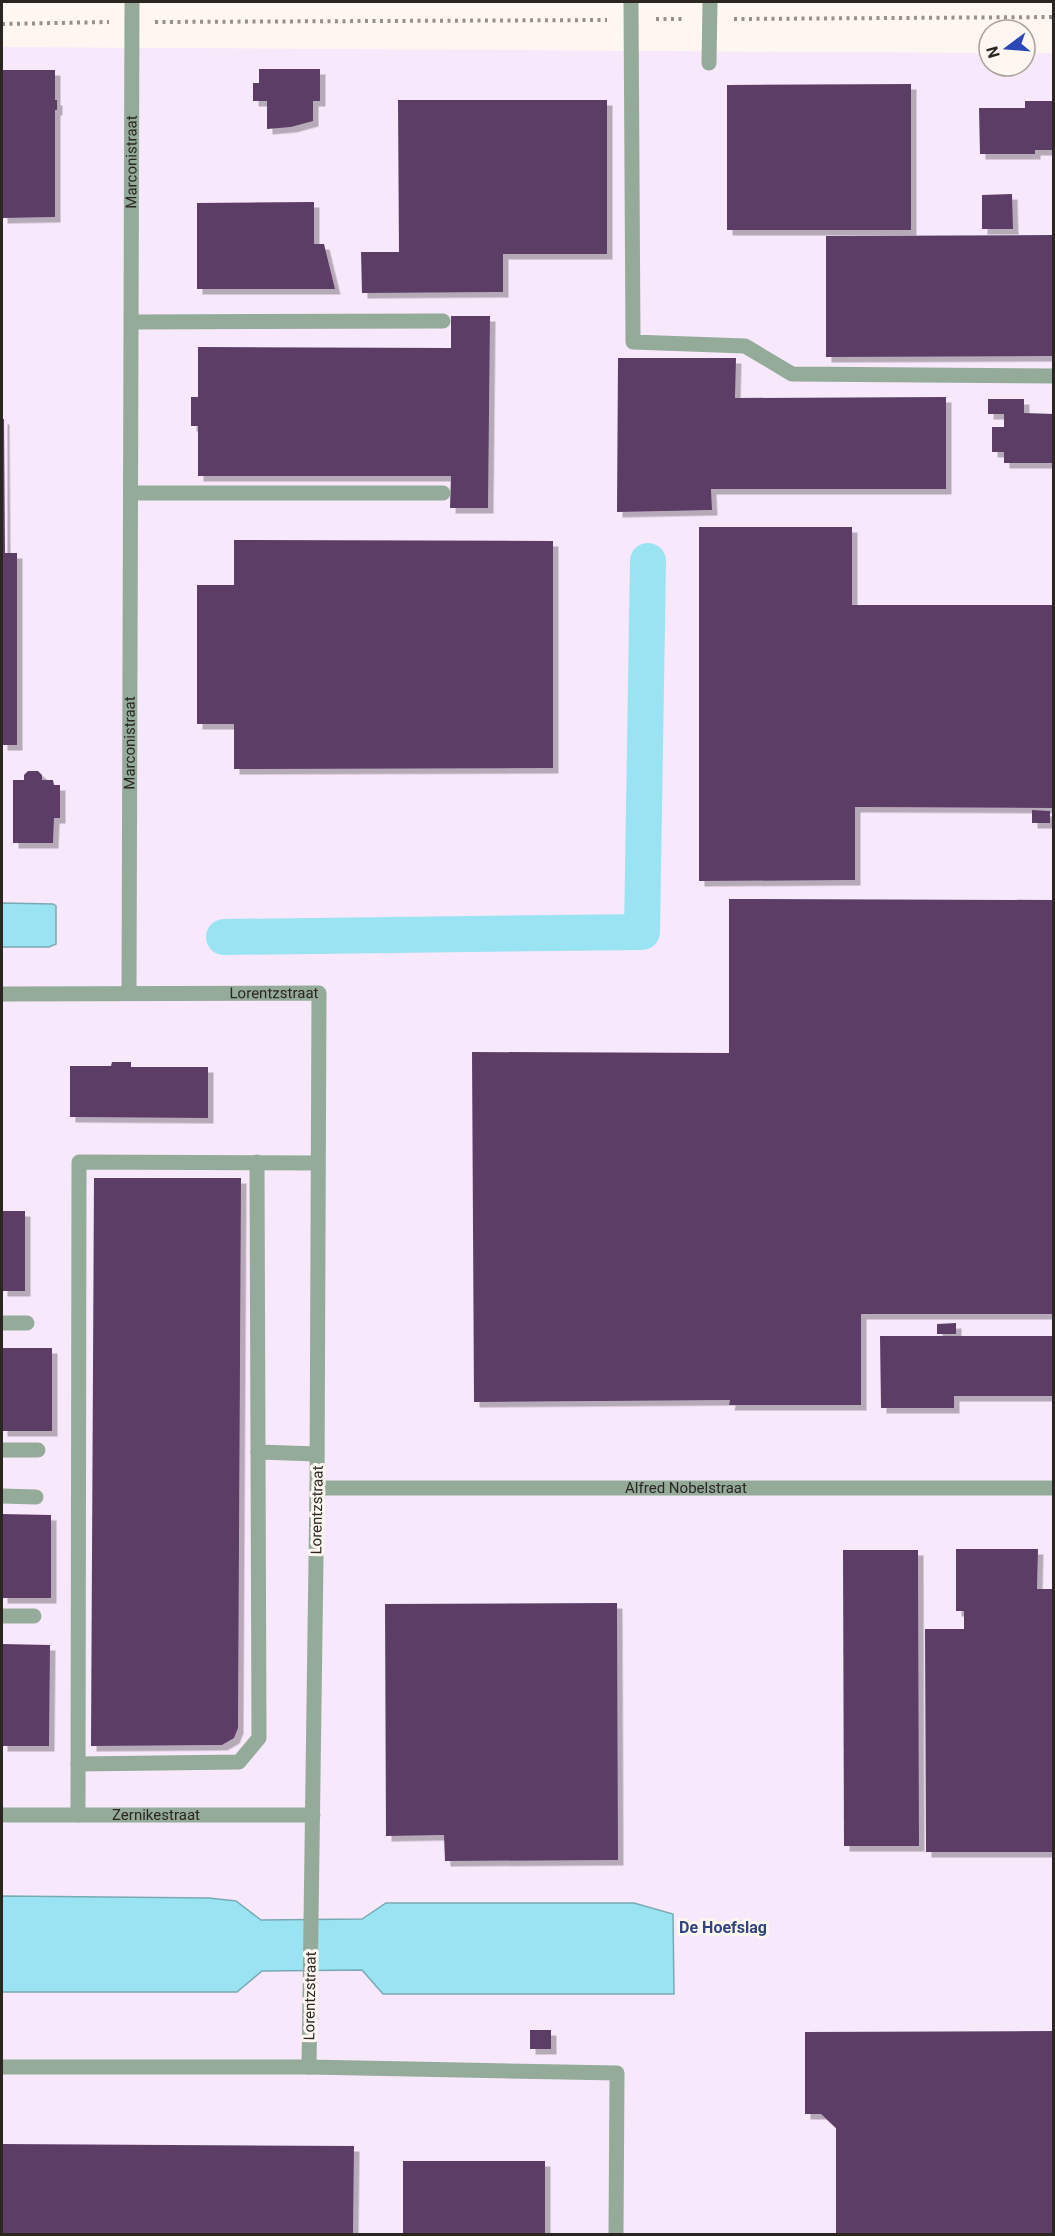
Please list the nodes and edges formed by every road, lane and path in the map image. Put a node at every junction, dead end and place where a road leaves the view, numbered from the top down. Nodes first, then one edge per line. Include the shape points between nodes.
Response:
1 (132, 2) edge
2 (631, 2) edge
3 (710, 2) edge
4 (1053, 17) edge
5 (710, 19) junction
6 (631, 20) junction
7 (132, 22) junction
8 (2, 24) edge
9 (709, 63) dead end
10 (444, 321) dead end
11 (132, 322) junction
12 (1053, 376) edge
13 (131, 493) junction
14 (443, 493) dead end
15 (129, 993) junction
16 (2, 994) edge
17 (257, 1162) junction
18 (318, 1162) junction
19 (2, 1323) edge
20 (27, 1323) dead end
21 (2, 1450) edge
22 (38, 1450) dead end
23 (258, 1452) junction
24 (317, 1454) junction
25 (317, 1488) junction
26 (1053, 1488) edge
27 (2, 1496) edge
28 (36, 1497) dead end
29 (2, 1616) edge
30 (34, 1616) dead end
31 (78, 1764) junction
32 (2, 1815) edge
33 (78, 1815) junction
34 (313, 1815) junction
35 (2, 2067) edge
36 (309, 2067) junction
37 (616, 2235) edge

1 - 7 street, Marconistraat
2 - 6 street
3 - 5 street
4 - 5 path
5 - 6 path
5 - 9 street
6 - 7 path
6 - 12 street via 633,342 745,346 792,374
7 - 8 path
7 - 11 street, Marconistraat
10 - 11 street
11 - 13 street, Marconistraat
13 - 14 street
13 - 15 street, Marconistraat
15 - 16 street
15 - 18 street, Lorentzstraat via 319,993
17 - 18 street
17 - 23 street
17 - 31 street via 79,1162
18 - 24 street, Lorentzstraat
19 - 20 street
21 - 22 street
23 - 24 street, Lorentzstraat
23 - 31 street via 259,1738 239,1762
24 - 25 street, Lorentzstraat
25 - 26 street, Alfred Nobelstraat
25 - 34 street, Lorentzstraat
27 - 28 street
29 - 30 street
31 - 33 street
32 - 33 street, Zernikestraat
33 - 34 street, Zernikestraat
34 - 36 street, Lorentzstraat
35 - 36 street
36 - 37 street via 617,2073

